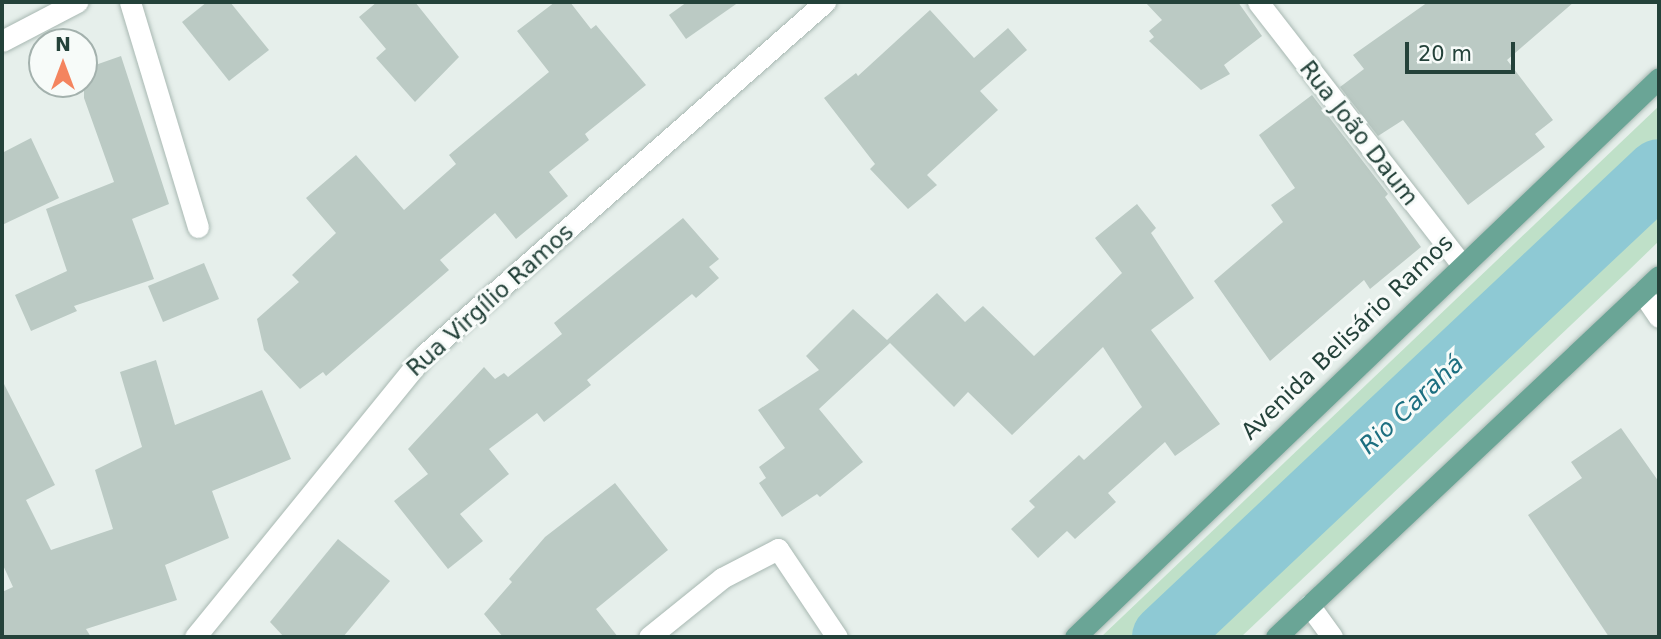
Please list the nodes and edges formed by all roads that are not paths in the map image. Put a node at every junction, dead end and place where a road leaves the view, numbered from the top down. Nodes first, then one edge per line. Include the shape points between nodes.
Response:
1 (78, 2) edge
2 (130, 2) edge
3 (825, 2) edge
4 (1258, 2) edge
5 (2, 41) edge
6 (1659, 78) edge
7 (198, 227) dead end
8 (1461, 264) junction
9 (1659, 276) edge
10 (1642, 292) junction
11 (1659, 317) edge
12 (1310, 605) junction
13 (195, 637) edge
14 (649, 637) edge
15 (836, 637) edge
16 (1074, 637) edge
17 (1276, 637) edge
18 (1332, 637) edge

1 - 5 street
2 - 7 street
3 - 13 street, Rua Virgílio Ramos via 423,356
4 - 8 street, Rua João Daum
6 - 8 main road, Avenida Belisário Ramos
8 - 16 main road, Avenida Belisário Ramos
9 - 10 main road
10 - 11 street
10 - 12 main road
12 - 17 main road
12 - 18 street
14 - 15 street via 722,578 778,548

